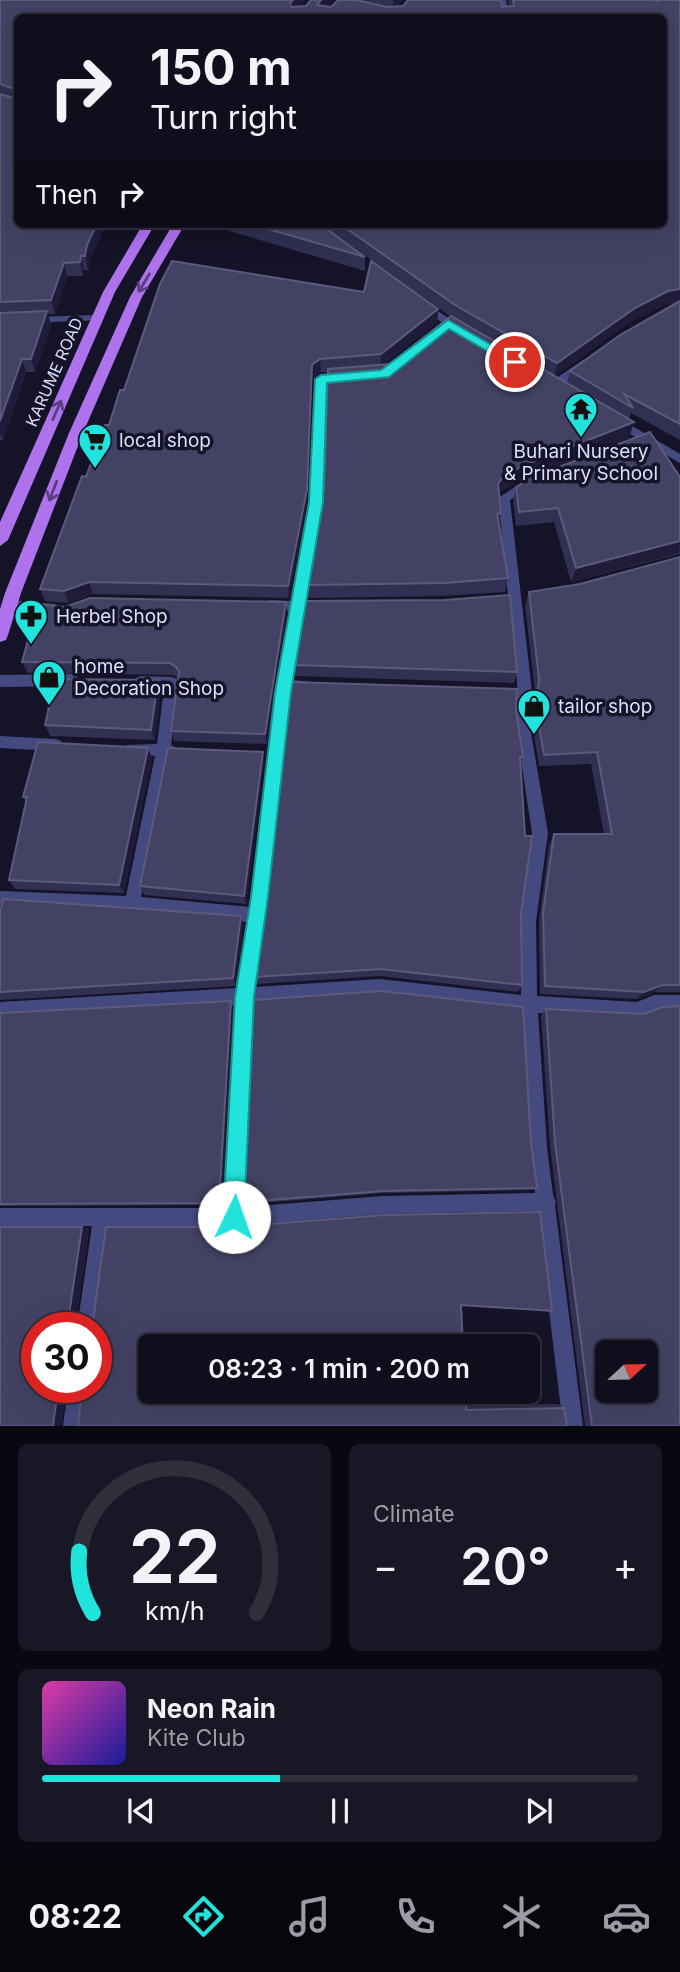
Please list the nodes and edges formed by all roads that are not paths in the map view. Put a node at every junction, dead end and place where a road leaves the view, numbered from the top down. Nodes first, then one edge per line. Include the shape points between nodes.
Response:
1 (147, 228) edge
2 (177, 228) edge
3 (416, 300) edge
4 (98, 318) junction
5 (0, 321) edge
6 (471, 336) edge
7 (589, 359) edge
8 (357, 375) edge
9 (542, 379) edge
10 (556, 384) junction
11 (567, 391) edge
12 (601, 411) edge
13 (680, 459) edge
14 (548, 476) edge
15 (0, 540) edge
16 (9, 605) junction
17 (259, 605) edge
18 (297, 606) junction
19 (322, 606) edge
20 (70, 611) edge
21 (0, 635) edge
22 (0, 681) edge
23 (85, 681) edge
24 (122, 682) edge
25 (284, 685) junction
26 (322, 686) edge
27 (0, 742) edge
28 (68, 746) edge
29 (122, 748) edge
30 (163, 750) junction
31 (188, 751) edge
32 (0, 898) edge
33 (132, 904) junction
34 (257, 915) junction
35 (245, 997) junction
36 (680, 1003) edge
37 (529, 1004) junction
38 (0, 1010) edge
39 (547, 1202) junction
40 (0, 1217) edge
41 (102, 1217) junction
42 (234, 1217) junction
43 (88, 1312) edge
44 (76, 1403) edge
45 (73, 1426) edge
46 (573, 1426) edge

1 - 4 main road, KARUME ROAD
2 -> 16 main road via 136,297 76,433
3 - 6 street via 444,327
4 - 5 street
15 -> 4 main road, KARUME ROAD
7 - 10 street
8 - 18 street via 321,379 316,502
9 - 10 street
10 - 11 street
12 - 13 street via 640,441
14 - 37 street via 504,498 519,692 540,833 528,921
16 - 20 street
16 - 21 main road
17 - 18 street
18 - 19 street
18 - 25 street
22 - 23 street
24 - 30 street via 172,683
25 - 26 street
25 - 34 street via 270,754
27 - 28 street
29 - 30 street
30 - 31 street
30 - 33 street
32 - 33 street
33 - 34 street
34 - 35 street
35 - 37 street via 380,987
35 - 38 street
35 - 42 street
36 - 37 street via 654,1003 637,1010
37 - 39 street via 538,1147
39 - 42 street via 383,1205
39 - 46 street
40 - 41 street
41 - 42 street
41 - 43 street
44 - 45 street

